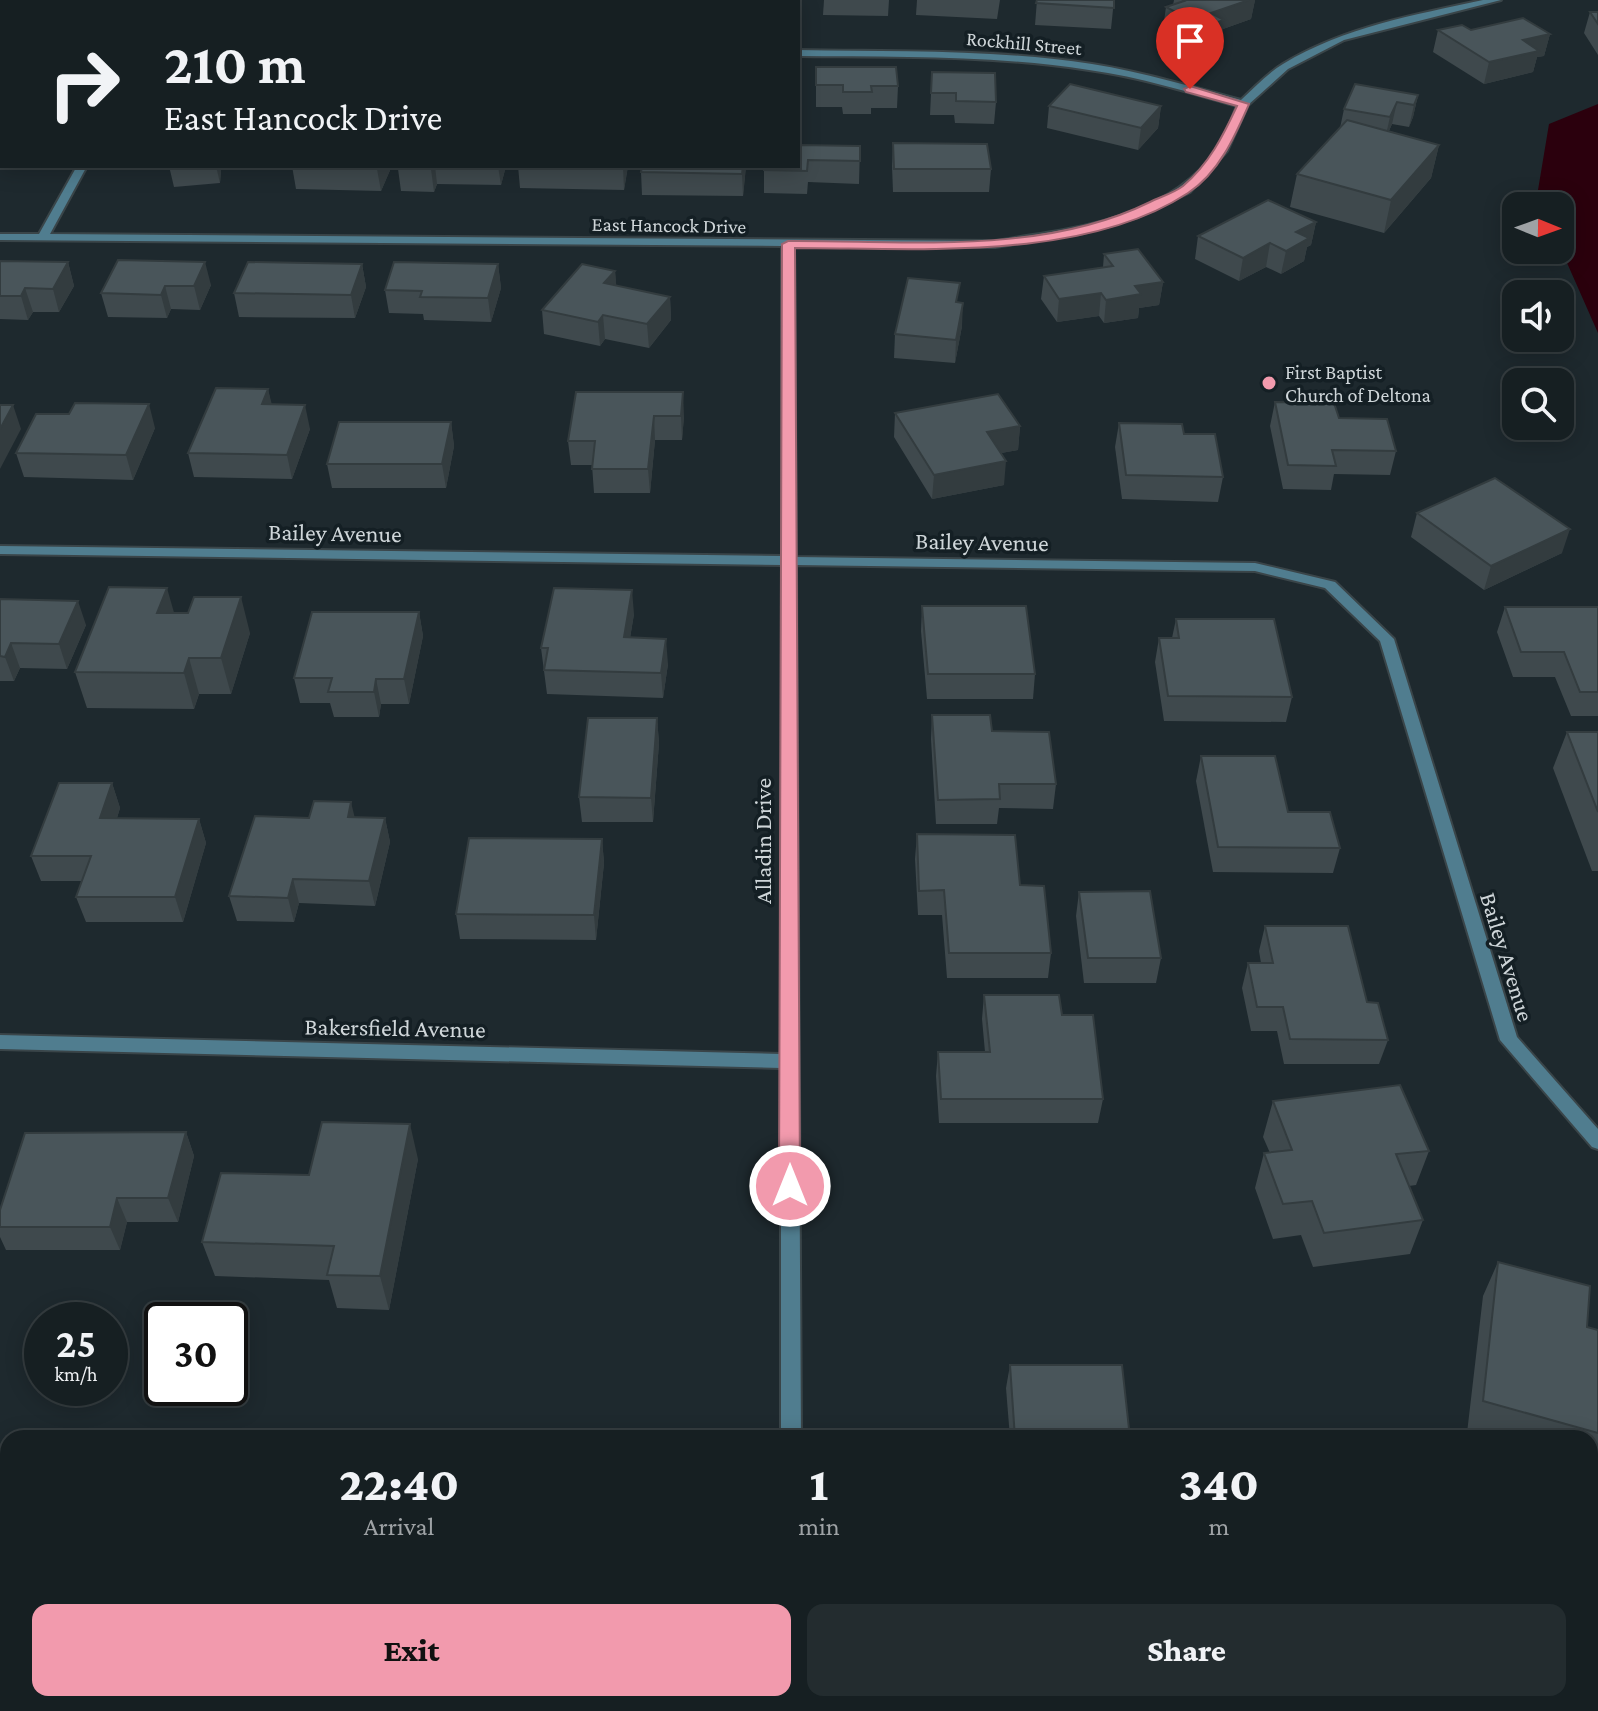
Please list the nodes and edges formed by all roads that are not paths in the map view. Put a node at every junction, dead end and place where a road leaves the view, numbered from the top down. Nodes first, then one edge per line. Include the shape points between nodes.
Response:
1 (1496, 0) edge
2 (800, 53) edge
3 (1243, 104) junction
4 (81, 168) edge
5 (0, 237) edge
6 (43, 237) junction
7 (788, 244) junction
8 (0, 550) edge
9 (788, 562) junction
10 (0, 1042) edge
11 (789, 1061) junction
12 (1598, 1142) edge
13 (791, 1430) edge

1 - 3 street, East Hancock Drive via 1341,38 1284,67
2 - 3 street, Rockhill Street via 978,56 1087,66
3 - 7 street, East Hancock Drive via 1222,151 1186,190 1134,215 1080,231 995,244
4 - 6 street
5 - 6 street, East Hancock Drive
6 - 7 street, East Hancock Drive
7 - 9 street, Alladin Drive
8 - 9 street, Bailey Avenue
9 - 11 street, Alladin Drive
9 - 12 street, Bailey Avenue via 1255,567 1330,585 1387,639 1509,1040
10 - 11 street, Bakersfield Avenue
11 - 13 street, Alladin Drive

